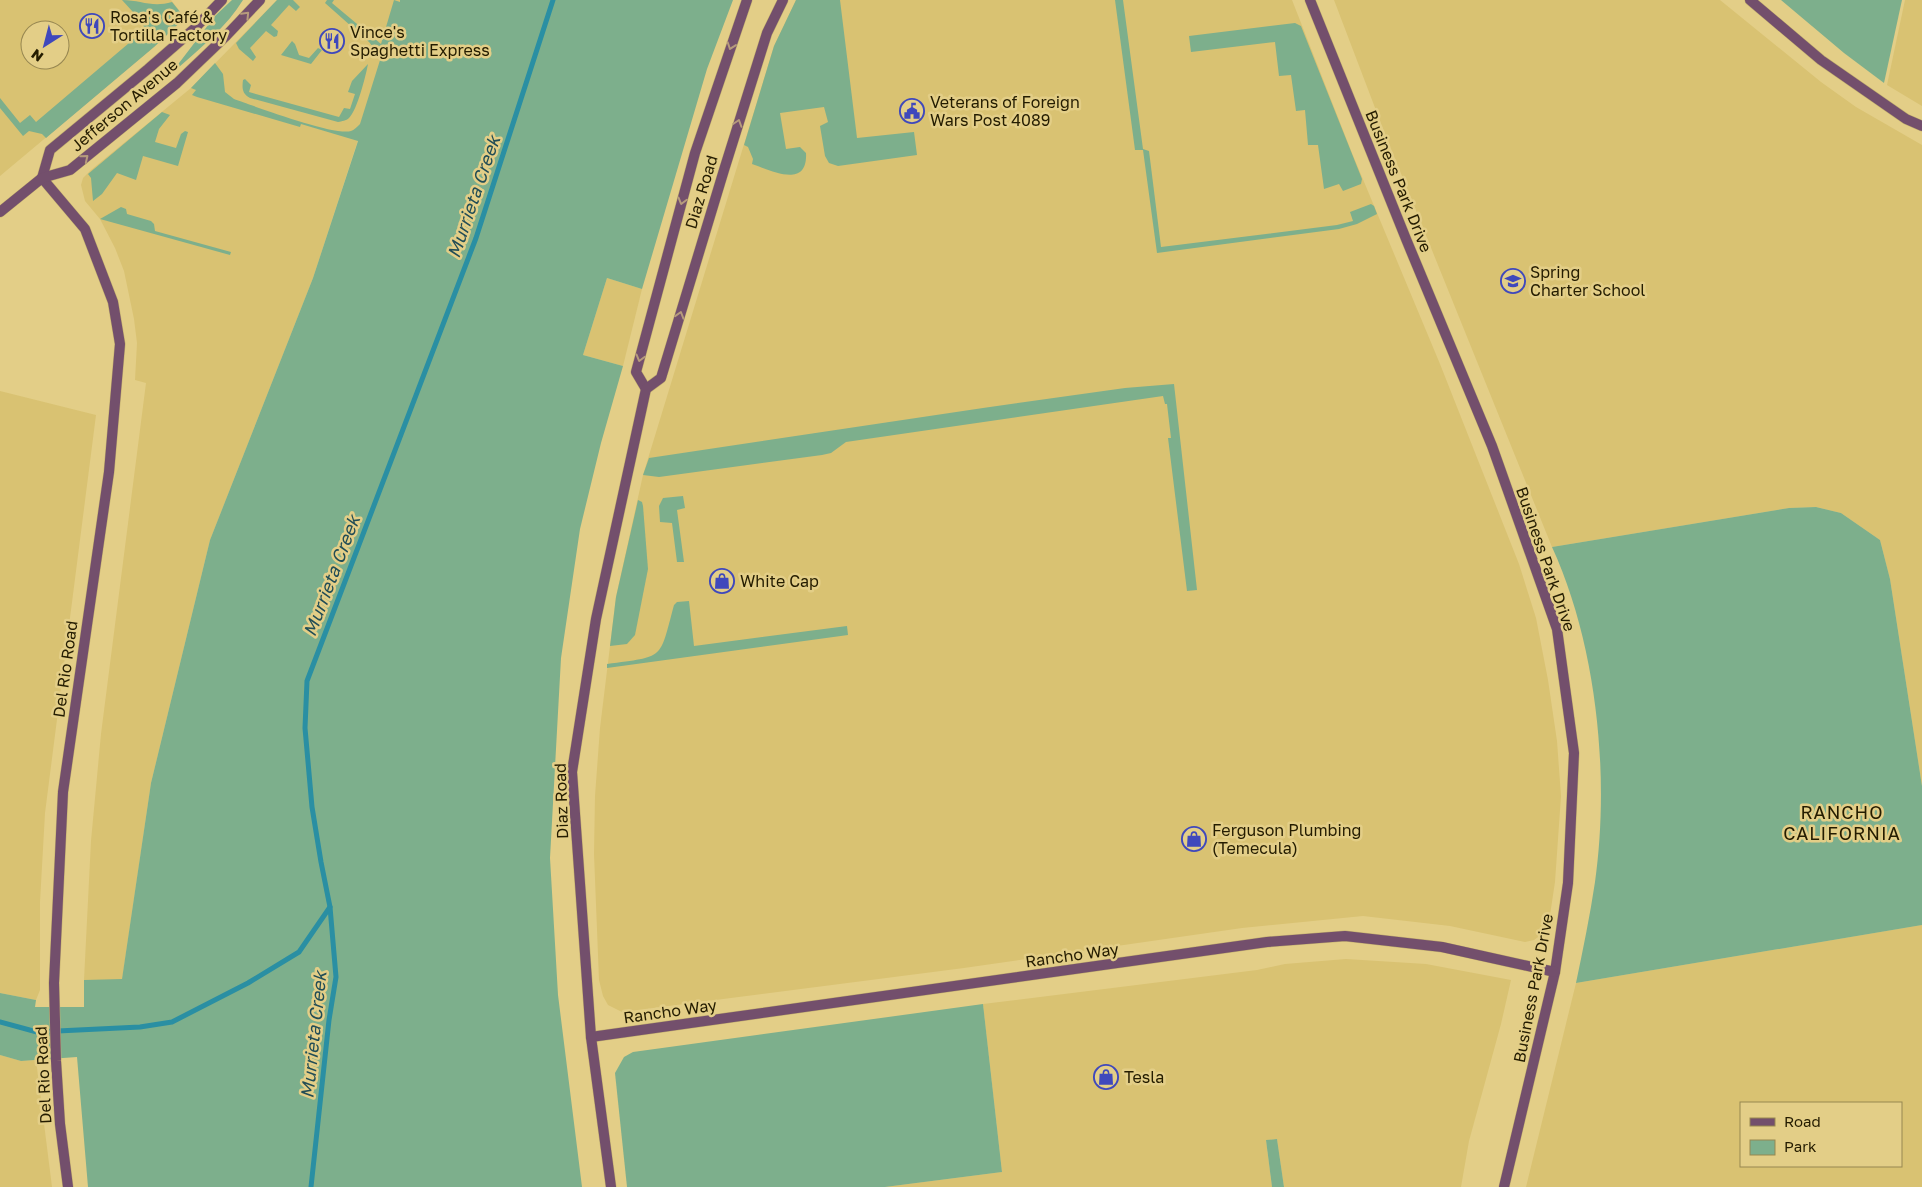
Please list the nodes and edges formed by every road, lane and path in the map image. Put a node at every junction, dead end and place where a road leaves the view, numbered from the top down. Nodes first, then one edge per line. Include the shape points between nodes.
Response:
1 (222, 0) edge
2 (260, 0) edge
3 (747, 0) edge
4 (783, 0) edge
5 (1310, 0) edge
6 (1750, 0) edge
7 (1922, 126) edge
8 (42, 178) junction
9 (0, 212) edge
10 (646, 388) junction
11 (1555, 972) junction
12 (591, 1037) junction
13 (68, 1187) edge
14 (611, 1187) edge
15 (1504, 1187) edge

1 - 8 street, Jefferson Avenue via 194,29 50,150
8 -> 2 street, Jefferson Avenue via 70,170 177,83
3 -> 10 street, Diaz Road via 695,153 636,372
10 -> 4 street, Diaz Road via 661,378 767,33
5 - 11 street, Business Park Drive via 1492,446 1556,629 1574,753 1568,883
6 - 7 street via 1821,60 1906,119
8 - 9 street, Jefferson Avenue
8 - 13 street, Del Rio Road via 85,229 113,302 120,344 109,472 62,792 54,983 60,1124
10 - 12 street, Diaz Road via 596,619 572,772
11 - 12 street, Rancho Way via 1442,947 1345,936 1258,943
11 - 15 street, Business Park Drive
12 - 14 street, Diaz Road

